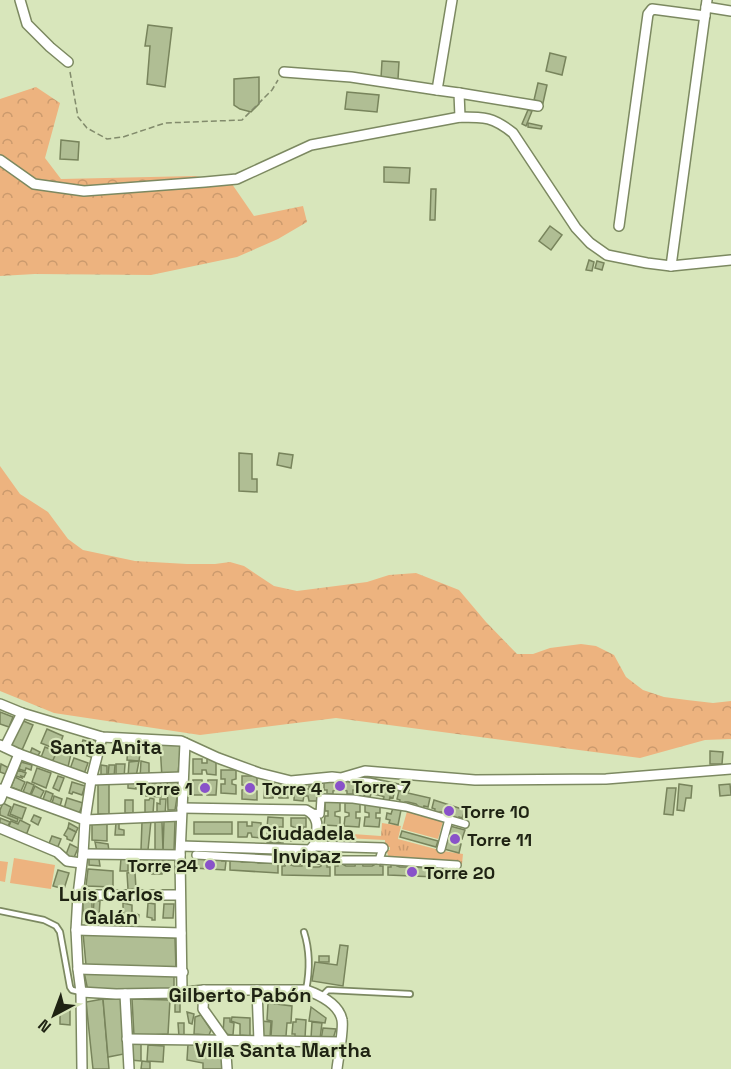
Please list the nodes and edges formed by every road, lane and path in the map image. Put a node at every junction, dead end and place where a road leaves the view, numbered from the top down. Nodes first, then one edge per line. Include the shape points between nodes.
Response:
1 (20, 0) edge
2 (452, 0) edge
3 (706, 8) edge
4 (731, 11) edge
5 (68, 62) joint
6 (284, 72) joint
7 (437, 90) junction
8 (459, 93) junction
9 (538, 106) dead end
10 (460, 117) junction
11 (0, 160) edge
12 (619, 226) dead end
13 (731, 260) edge
14 (671, 266) junction
15 (0, 704) edge
16 (22, 713) junction
17 (102, 737) junction
18 (185, 743) junction
19 (2, 746) edge
20 (19, 754) junction
21 (731, 769) edge
22 (183, 777) junction
23 (340, 778) junction
24 (91, 780) junction
25 (2, 789) edge
26 (406, 789) dead end
27 (0, 800) edge
28 (181, 812) junction
29 (312, 813) junction
30 (449, 819) junction
31 (85, 820) junction
32 (465, 824) dead end
33 (0, 828) edge
34 (315, 846) junction
35 (383, 848) junction
36 (441, 849) dead end
37 (180, 851) junction
38 (196, 855) dead end
39 (82, 859) junction
40 (379, 860) junction
41 (389, 861) junction
42 (457, 865) dead end
43 (78, 895) junction
44 (180, 896) junction
45 (0, 911) edge
46 (76, 930) junction
47 (304, 932) dead end
48 (181, 933) junction
49 (78, 969) junction
50 (183, 972) junction
51 (204, 990) junction
52 (257, 990) junction
53 (306, 990) junction
54 (182, 991) junction
55 (81, 992) junction
56 (125, 994) junction
57 (410, 994) dead end
58 (322, 996) junction
59 (127, 1039) junction
60 (225, 1040) junction
61 (259, 1041) junction
62 (340, 1042) junction
63 (81, 1069) edge
64 (129, 1069) edge
65 (227, 1069) edge
66 (337, 1069) edge

1 - 5 street via 27,24
2 - 7 street
3 - 4 street
3 - 12 street via 652,9 648,14
3 - 14 street
5 - 6 path via 78,117 87,128 107,139 165,123 242,120
6 - 7 street
7 - 8 street
8 - 9 street
8 - 10 street
10 - 11 street via 311,145 237,178 205,182 84,192 34,184
10 - 14 street via 499,121 513,133 590,243 608,255
13 - 14 street
15 - 16 street
16 - 17 street
16 - 19 street
17 - 18 street via 177,739
17 - 24 street
18 - 22 street
18 - 23 street via 248,769 291,781
19 - 20 street
20 - 24 street
20 - 25 street
21 - 23 street via 606,779 475,780 365,771
22 - 24 street
22 - 28 street
23 - 26 lane
24 - 31 street
25 - 27 street
25 - 31 street
28 - 29 street
28 - 31 street
28 - 37 street
29 - 30 street via 320,814 321,798 332,798 384,803
29 - 34 street via 317,821
30 - 32 street
30 - 36 street
31 - 39 street
33 - 39 street via 57,852 67,861
34 - 35 street
34 - 37 street via 308,850
35 - 40 street
35 - 41 street
37 - 39 street
37 - 44 street
38 - 40 street
39 - 43 street
40 - 41 street
41 - 42 street
43 - 44 street
43 - 46 street
44 - 48 street
45 - 55 lane via 44,920 56,927 70,987
46 - 48 street
46 - 49 street
47 - 53 lane via 309,957
48 - 50 street
49 - 50 street
49 - 55 street
50 - 54 street
51 - 52 street
51 - 54 street
51 - 60 street via 203,1009
52 - 53 street
52 - 61 street
53 - 58 street
54 - 56 street
55 - 56 street
55 - 63 street
56 - 59 street
57 - 58 lane via 328,990
58 - 62 street via 342,1020
59 - 60 street
59 - 64 street
60 - 61 street
60 - 65 street
61 - 62 street
62 - 66 street

